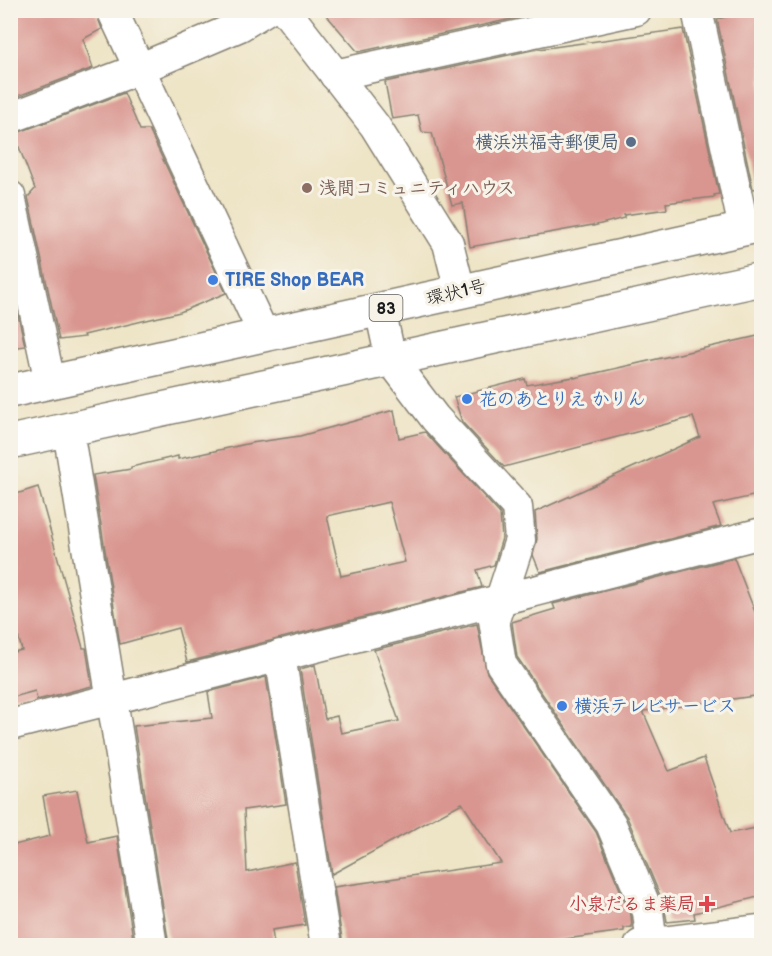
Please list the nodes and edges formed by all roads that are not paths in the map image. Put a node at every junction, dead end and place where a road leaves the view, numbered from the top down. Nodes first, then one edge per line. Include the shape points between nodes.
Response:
1 (112, 10) edge
2 (266, 10) edge
3 (285, 10) edge
4 (636, 10) edge
5 (697, 10) edge
6 (139, 69) junction
7 (335, 75) junction
8 (10, 118) edge
9 (10, 196) edge
10 (753, 227) edge
11 (762, 279) edge
12 (460, 291) junction
13 (380, 309) junction
14 (264, 335) junction
15 (391, 360) junction
16 (50, 382) junction
17 (10, 391) edge
18 (68, 430) junction
19 (10, 442) edge
20 (762, 533) edge
21 (501, 601) junction
22 (280, 655) junction
23 (110, 699) junction
24 (10, 726) edge
25 (762, 931) edge
26 (152, 945) edge
27 (326, 945) edge
28 (648, 945) edge

1 - 6 street
2 - 6 street via 240,26
3 - 7 street
4 - 7 street
5 - 10 street
6 - 8 street
6 - 14 street
7 - 12 street via 375,126 448,243
9 - 16 street
10 - 12 main road, 環状1号 / 83
11 - 15 main road
12 - 13 main road, 環状1号 / 83
13 - 14 main road, 環状1号 / 83
13 - 15 street
14 - 16 main road, 環状1号 / 83
15 - 18 main road
15 - 21 street via 435,418 517,507 520,540
16 - 17 main road, 環状1号 / 83
18 - 19 main road
18 - 23 street
20 - 21 street
21 - 22 street
21 - 28 street via 494,620 501,664 610,824 648,912
22 - 23 street
22 - 27 street
23 - 24 street
23 - 26 street
25 - 28 main road

